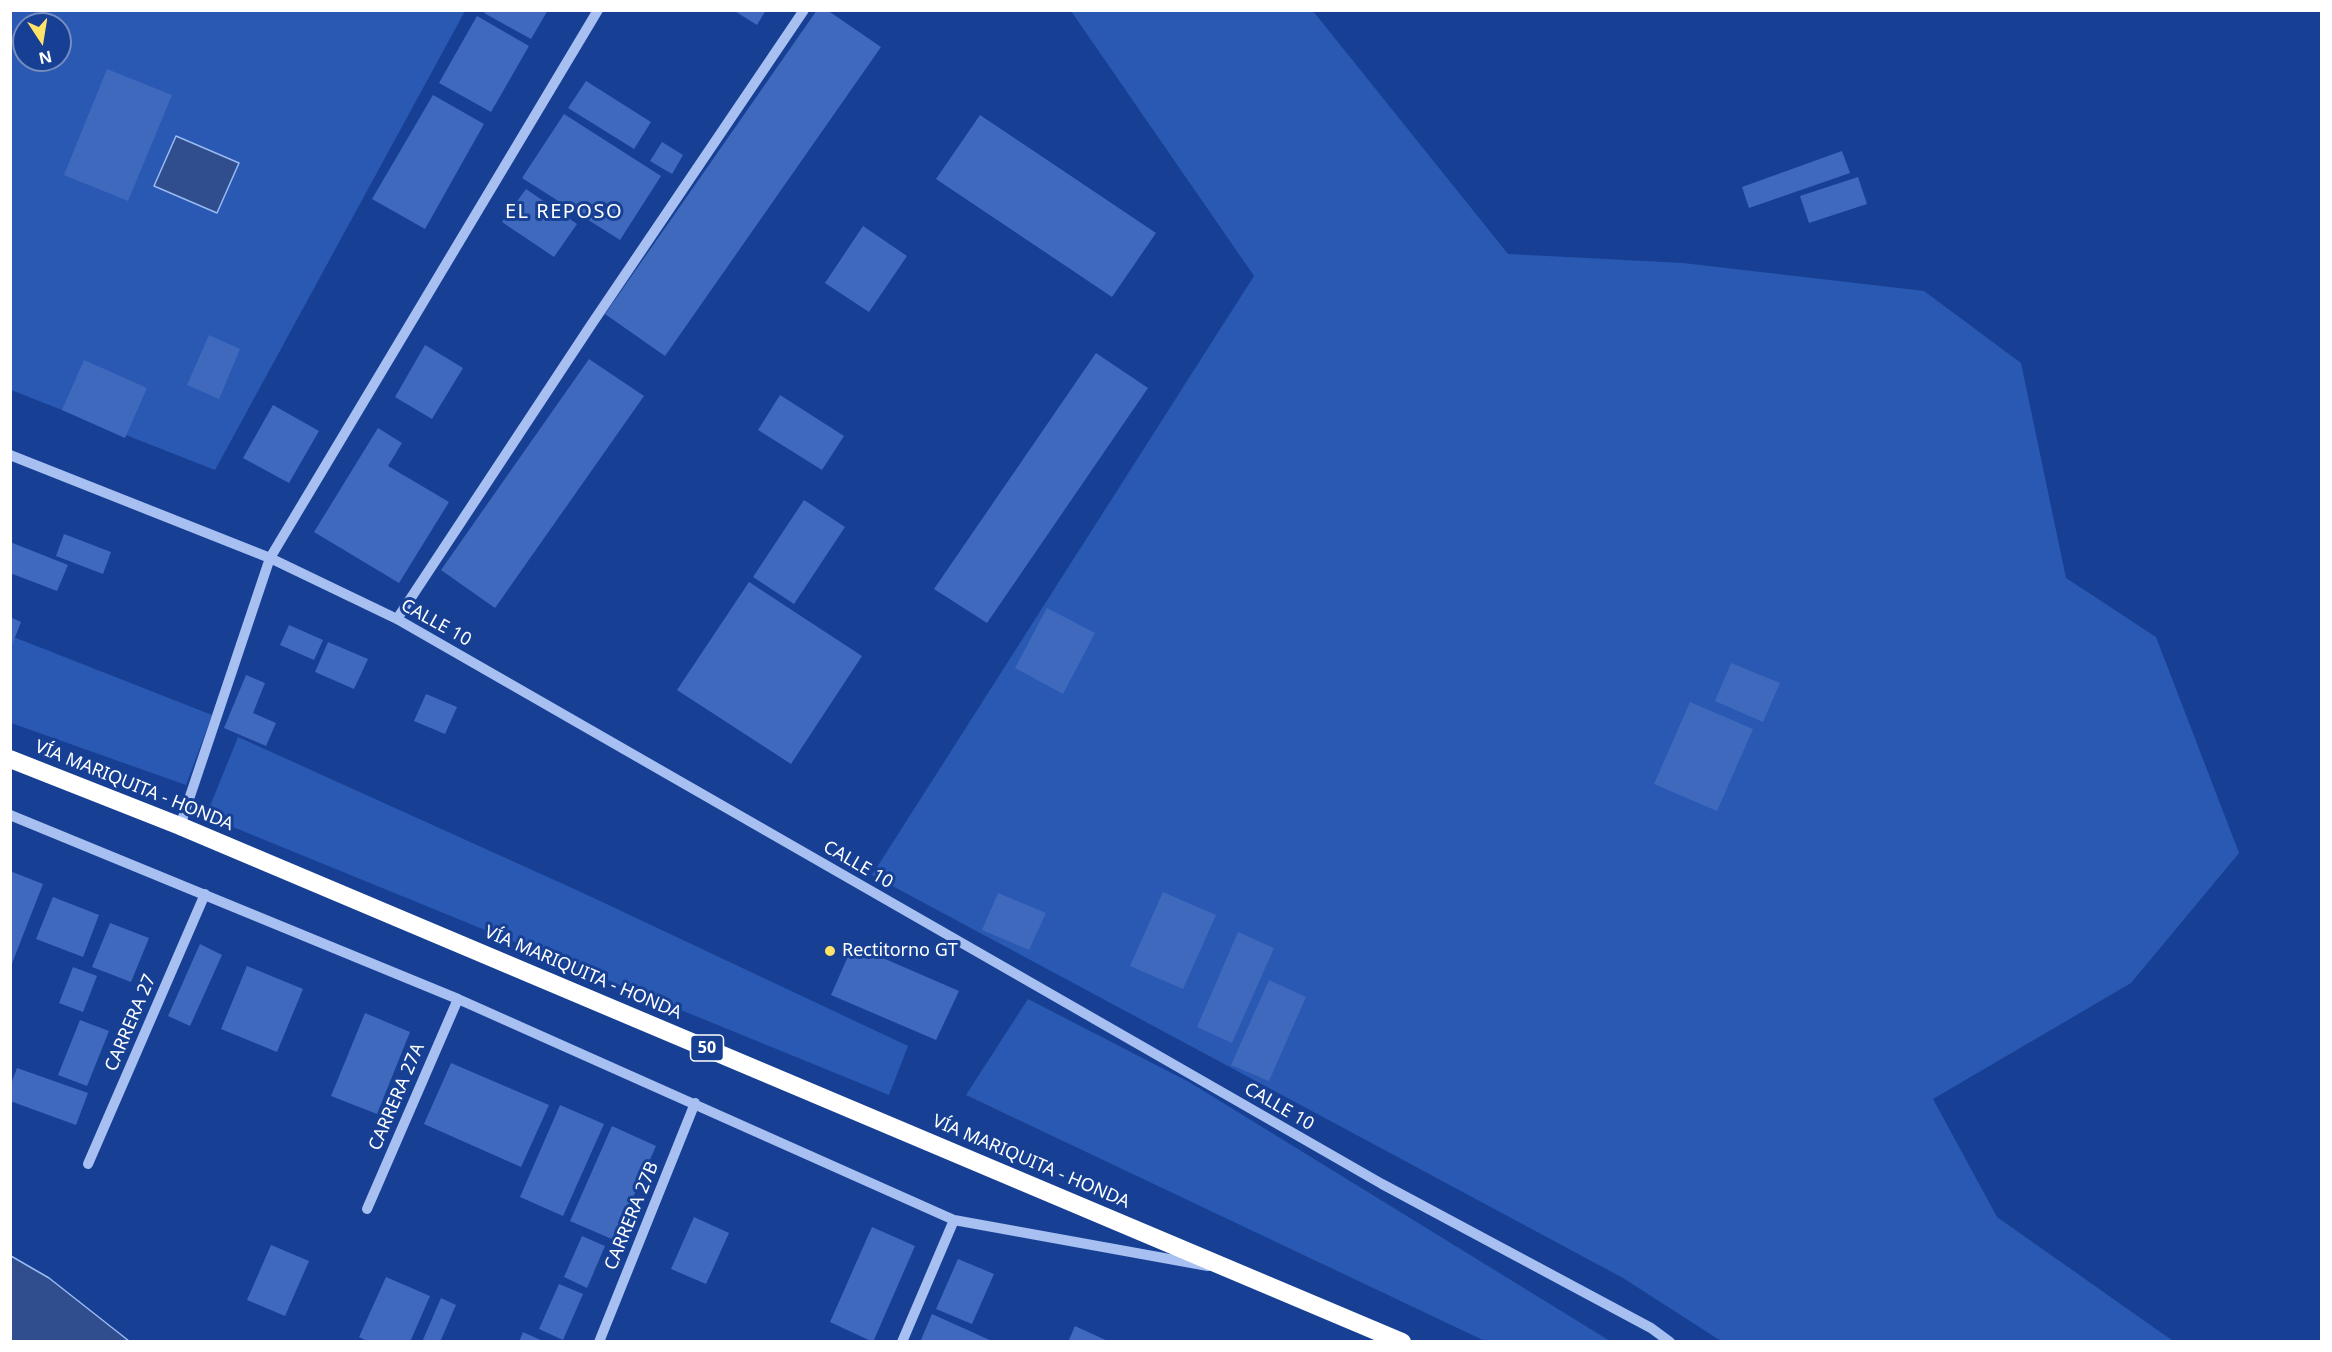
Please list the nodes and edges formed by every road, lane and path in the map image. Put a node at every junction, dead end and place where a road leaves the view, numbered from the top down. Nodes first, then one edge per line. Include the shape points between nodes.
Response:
1 (598, 10) edge
2 (804, 10) edge
3 (10, 455) edge
4 (270, 558) junction
5 (397, 620) junction
6 (10, 759) edge
7 (10, 815) edge
8 (180, 826) junction
9 (205, 894) junction
10 (458, 999) junction
11 (696, 1103) junction
12 (88, 1164) dead end
13 (367, 1209) dead end
14 (954, 1220) junction
15 (1238, 1272) junction
16 (599, 1341) edge
17 (902, 1341) edge
18 (1402, 1341) edge
19 (1670, 1341) edge

1 - 4 street
2 - 5 street
3 - 4 street, CALLE 10
4 - 5 street, CALLE 10
4 - 8 street
5 - 19 street, CALLE 10 via 1371,1178
6 - 8 highway, VÍA MARIQUITA - HONDA / 50
7 - 9 street
8 - 15 highway, VÍA MARIQUITA - HONDA / 50
9 - 10 street
9 - 12 street, CARRERA 27
10 - 11 street
10 - 13 street, CARRERA 27A
11 - 14 street
11 - 16 street, CARRERA 27B
14 - 15 street
14 - 17 street
15 - 18 highway, VÍA MARIQUITA - HONDA / 50

